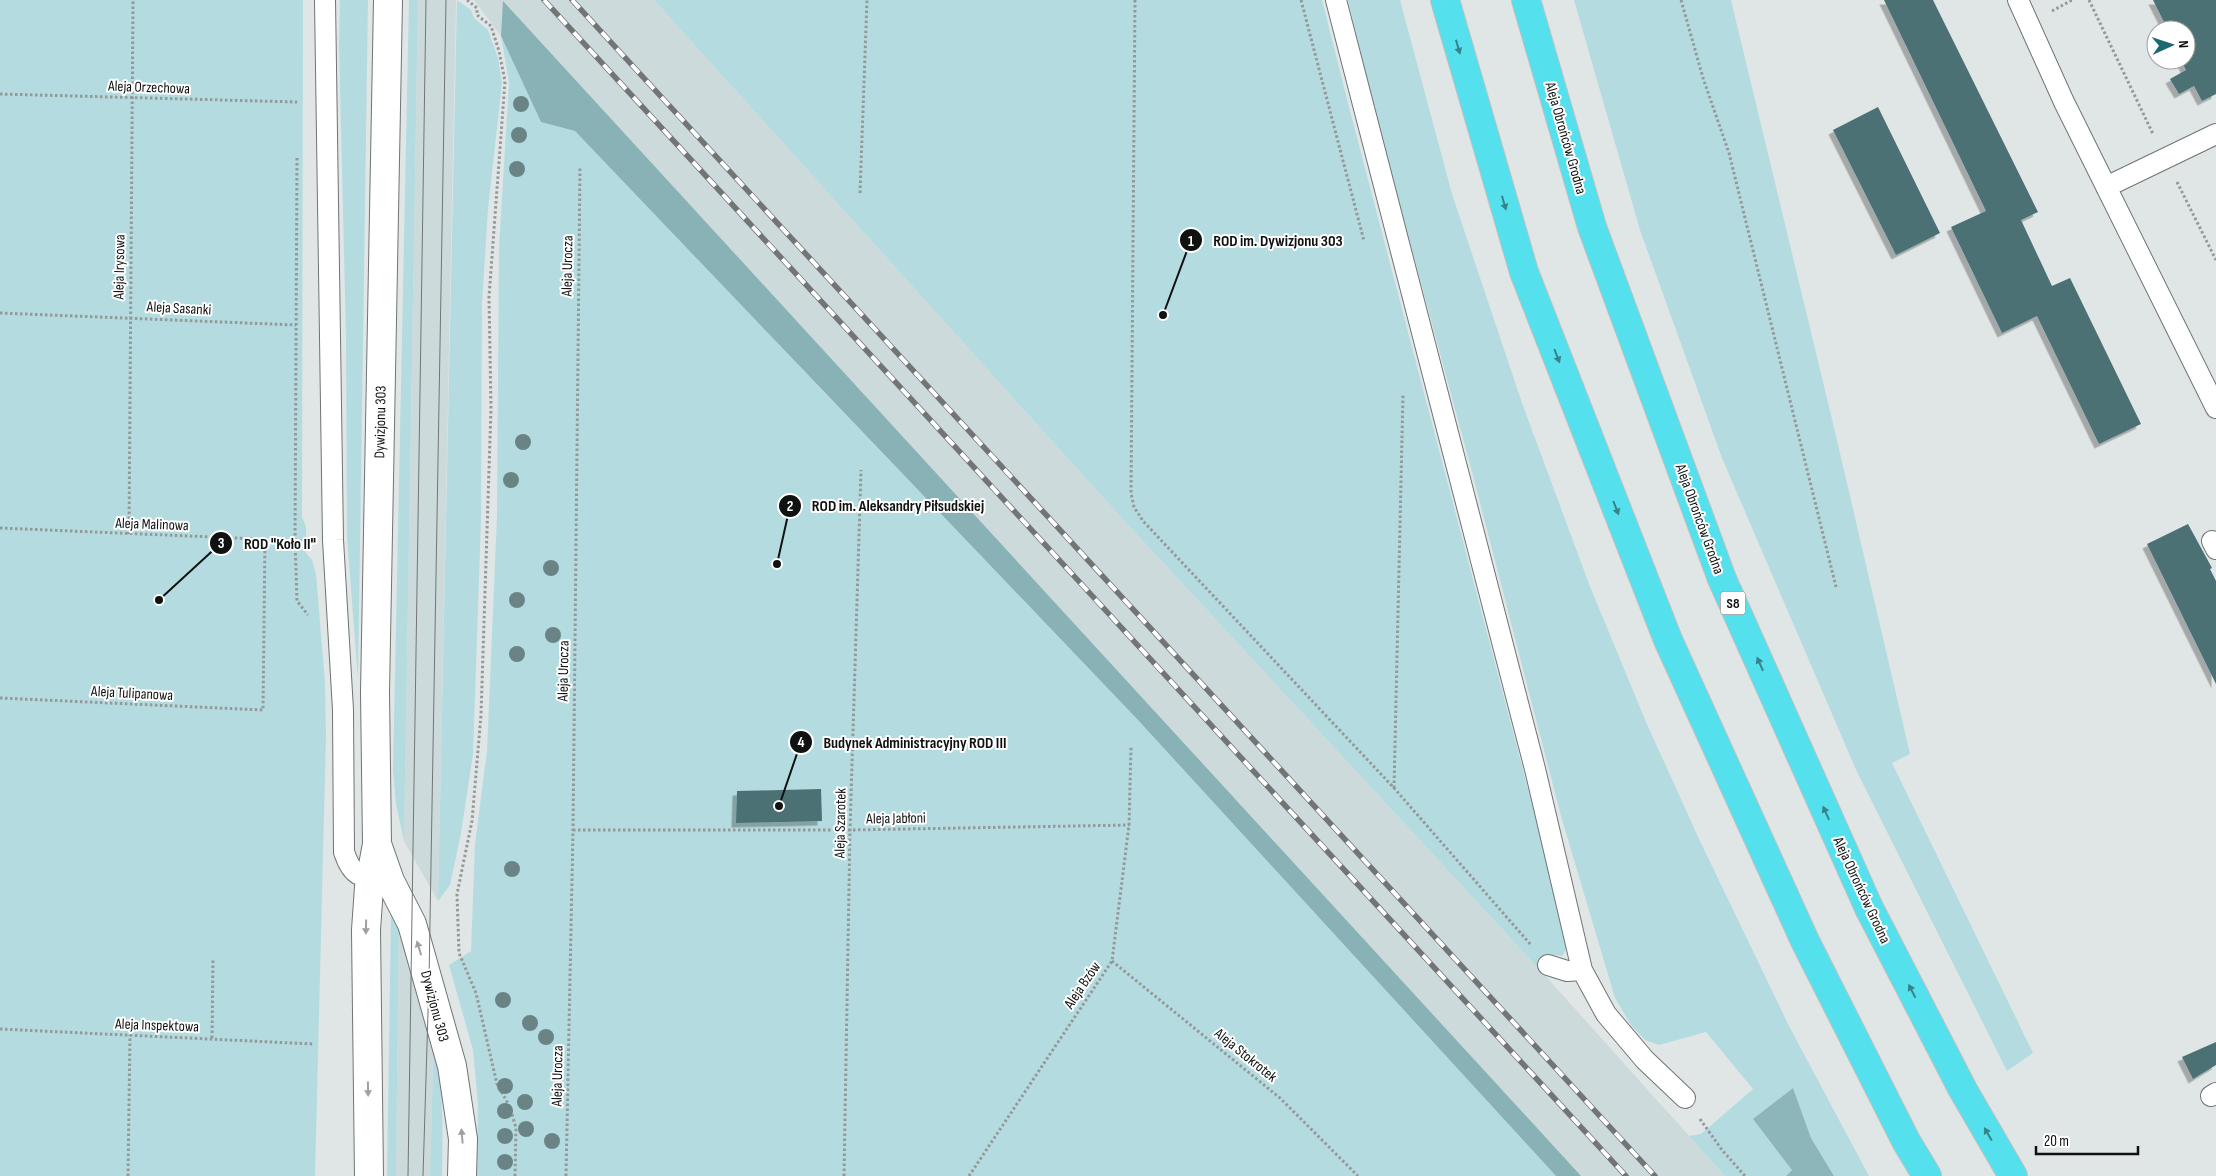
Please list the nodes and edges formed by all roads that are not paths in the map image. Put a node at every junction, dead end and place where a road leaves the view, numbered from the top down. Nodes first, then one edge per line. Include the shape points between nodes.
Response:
1 (325, 0) edge
2 (388, 0) edge
3 (1336, 0) edge
4 (1445, 0) edge
5 (1526, 0) edge
6 (2018, 0) edge
7 (2215, 136) edge
8 (2106, 187) junction
9 (2216, 408) edge
10 (380, 879) junction
11 (1548, 965) road end
12 (1582, 970) junction
13 (1685, 1098) road end
14 (369, 1176) edge
15 (462, 1176) edge
16 (1927, 1176) edge
17 (2013, 1176) edge

1 - 10 lane via 333,540 343,710 344,852 355,874
2 - 10 street, Dywizjonu 303 via 375,692
3 - 12 lane via 1535,769
4 -> 16 highway via 1524,272 1668,640 1805,941 1906,1141
17 -> 5 highway, Aleja Obrońców Grodna / S8 via 1963,1090 1869,908 1722,579 1592,227
6 - 8 lane
7 - 8 lane
8 - 9 lane
10 -> 14 street, Dywizjonu 303 via 366,930
15 -> 10 street, Dywizjonu 303 via 463,1139 452,1066 412,924
11 - 12 lane via 1567,971
12 - 13 lane via 1606,1014 1645,1060

